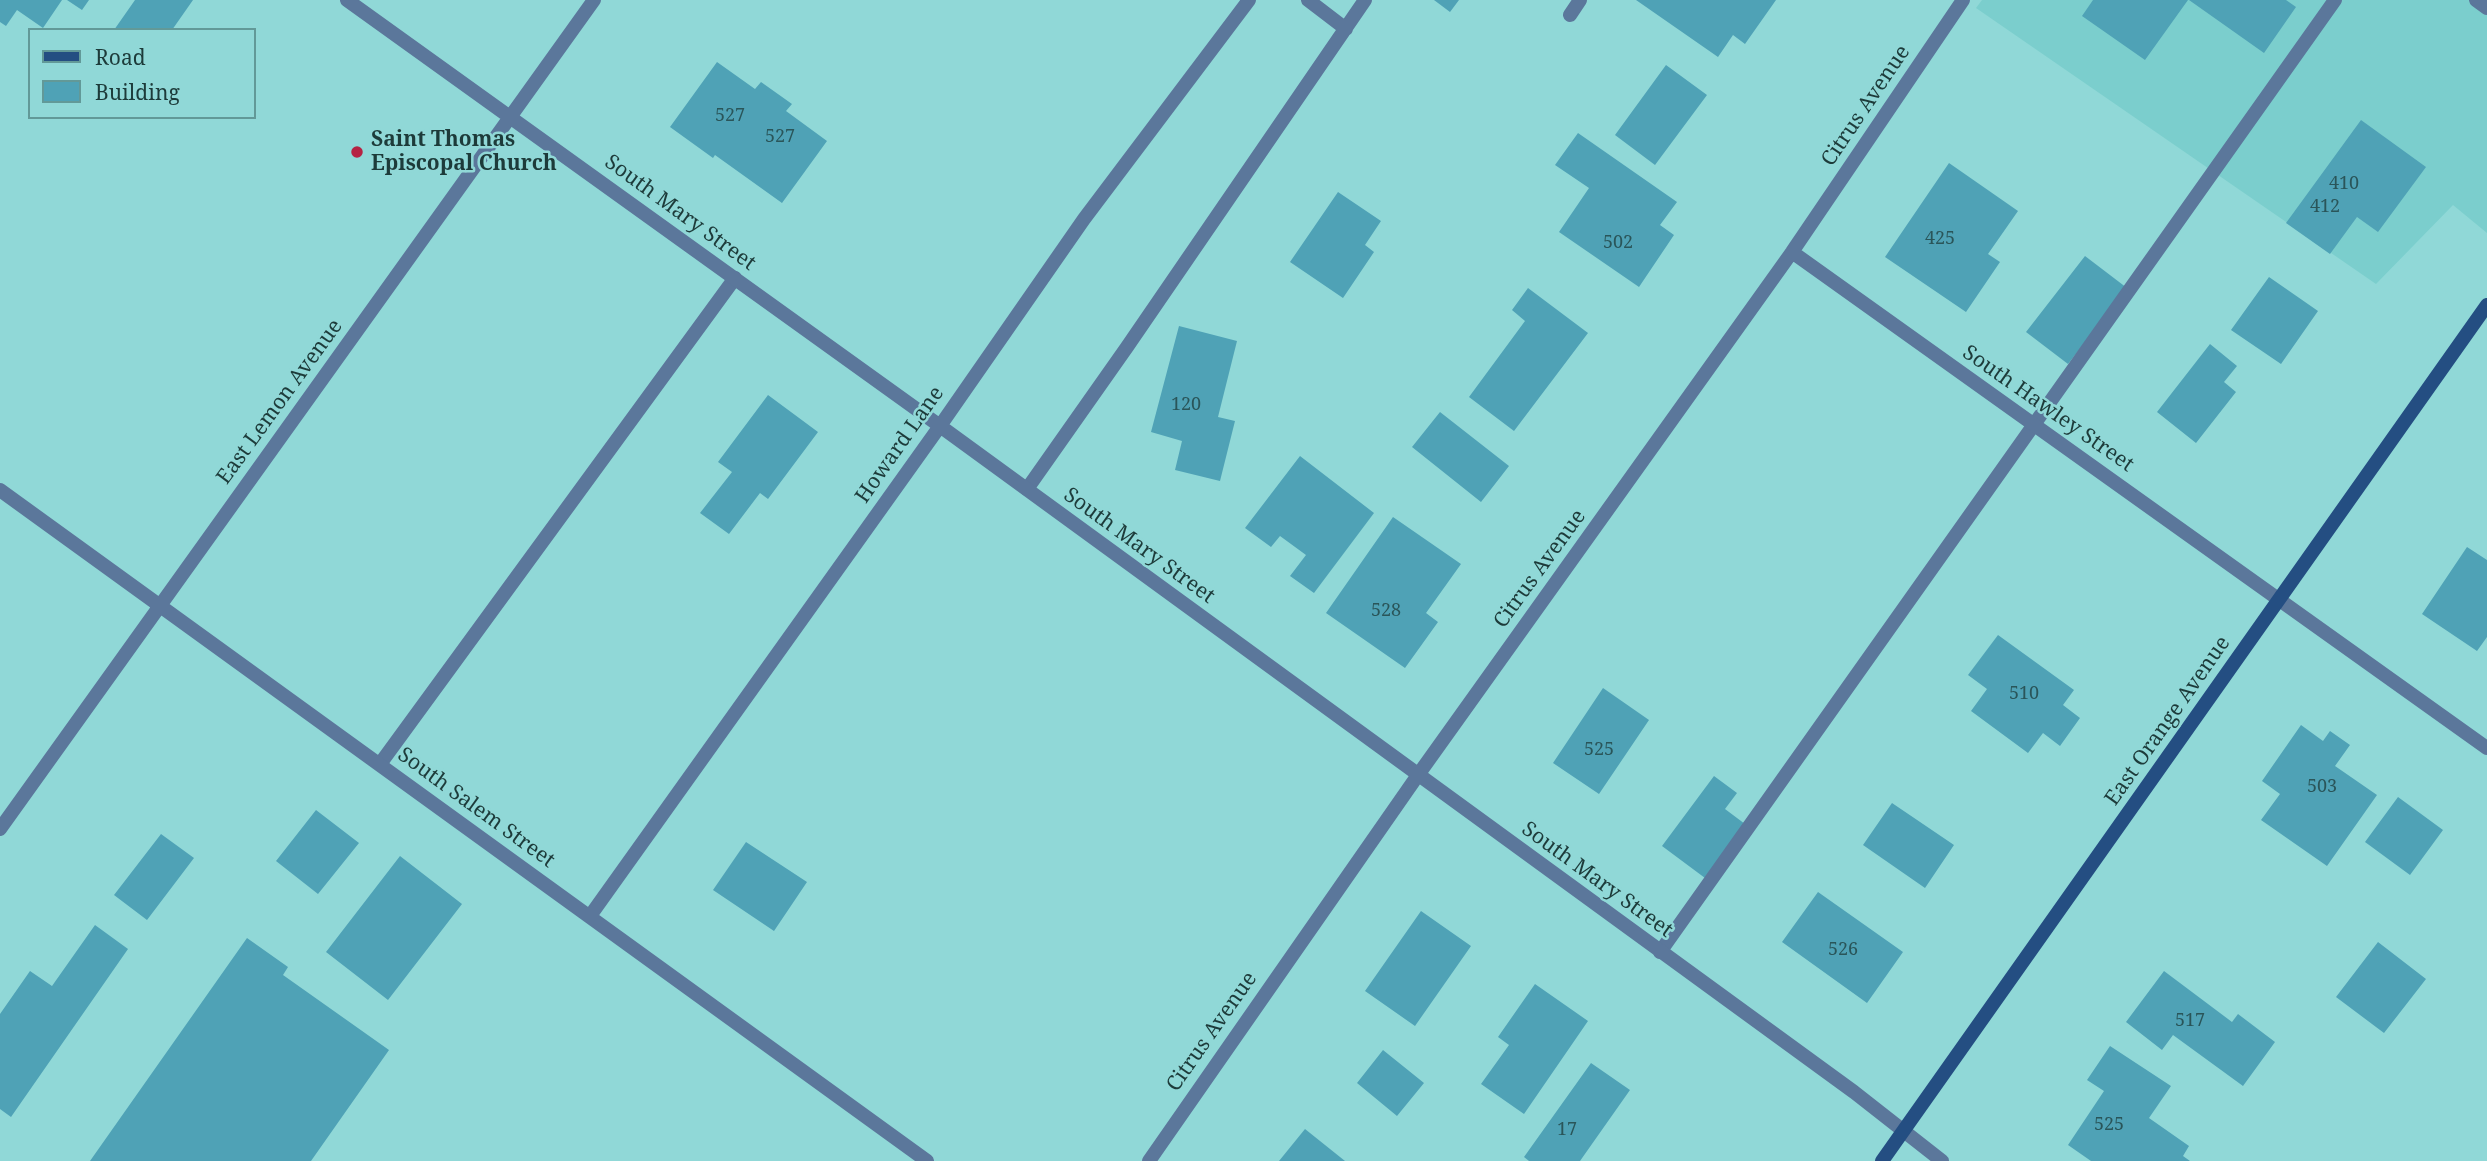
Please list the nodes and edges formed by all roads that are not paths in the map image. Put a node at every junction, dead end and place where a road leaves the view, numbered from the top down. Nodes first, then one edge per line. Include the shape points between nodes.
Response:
1 (347, 0) edge
2 (594, 0) edge
3 (1248, 0) edge
4 (1308, 0) edge
5 (1365, 0) edge
6 (1580, 0) edge
7 (1963, 0) edge
8 (2335, 0) edge
9 (2476, 0) edge
10 (2487, 8) edge
11 (1570, 15) dead end
12 (1346, 29) junction
13 (509, 118) junction
14 (1791, 252) junction
15 (735, 278) junction
16 (2487, 305) edge
17 (2035, 425) junction
18 (940, 426) junction
19 (1027, 489) junction
20 (0, 490) edge
21 (2280, 599) junction
22 (160, 607) junction
23 (2487, 748) edge
24 (380, 764) junction
25 (1418, 775) junction
26 (0, 829) edge
27 (590, 916) junction
28 (1660, 952) junction
29 (1903, 1131) junction
30 (928, 1161) edge
31 (1149, 1161) edge
32 (1882, 1161) edge
33 (1942, 1161) edge

1 - 13 street, South Mary Street
2 - 13 street, East Lemon Avenue
3 - 18 street, Howard Lane via 1084,219
4 - 12 street
5 - 12 street
6 - 11 street
7 - 14 street, Citrus Avenue
8 - 17 street
9 - 10 street
12 - 19 street
13 - 15 street, South Mary Street
13 - 22 street, East Lemon Avenue
14 - 17 street, South Hawley Street
14 - 25 street, Citrus Avenue
15 - 18 street, South Mary Street
15 - 24 street
16 - 21 main road, East Orange Avenue
17 - 21 street, South Hawley Street
17 - 28 street
18 - 19 street, South Mary Street
18 - 27 street, Howard Lane
19 - 25 street, South Mary Street
20 - 22 street, South Salem Street
21 - 23 street, South Hawley Street
21 - 29 main road, East Orange Avenue
22 - 24 street, South Salem Street
22 - 26 street, East Lemon Avenue
24 - 27 street, South Salem Street
25 - 28 street, South Mary Street
25 - 31 street, Citrus Avenue
27 - 30 street, South Salem Street
28 - 29 street, South Mary Street
29 - 32 main road, East Orange Avenue
29 - 33 street, South Mary Street

